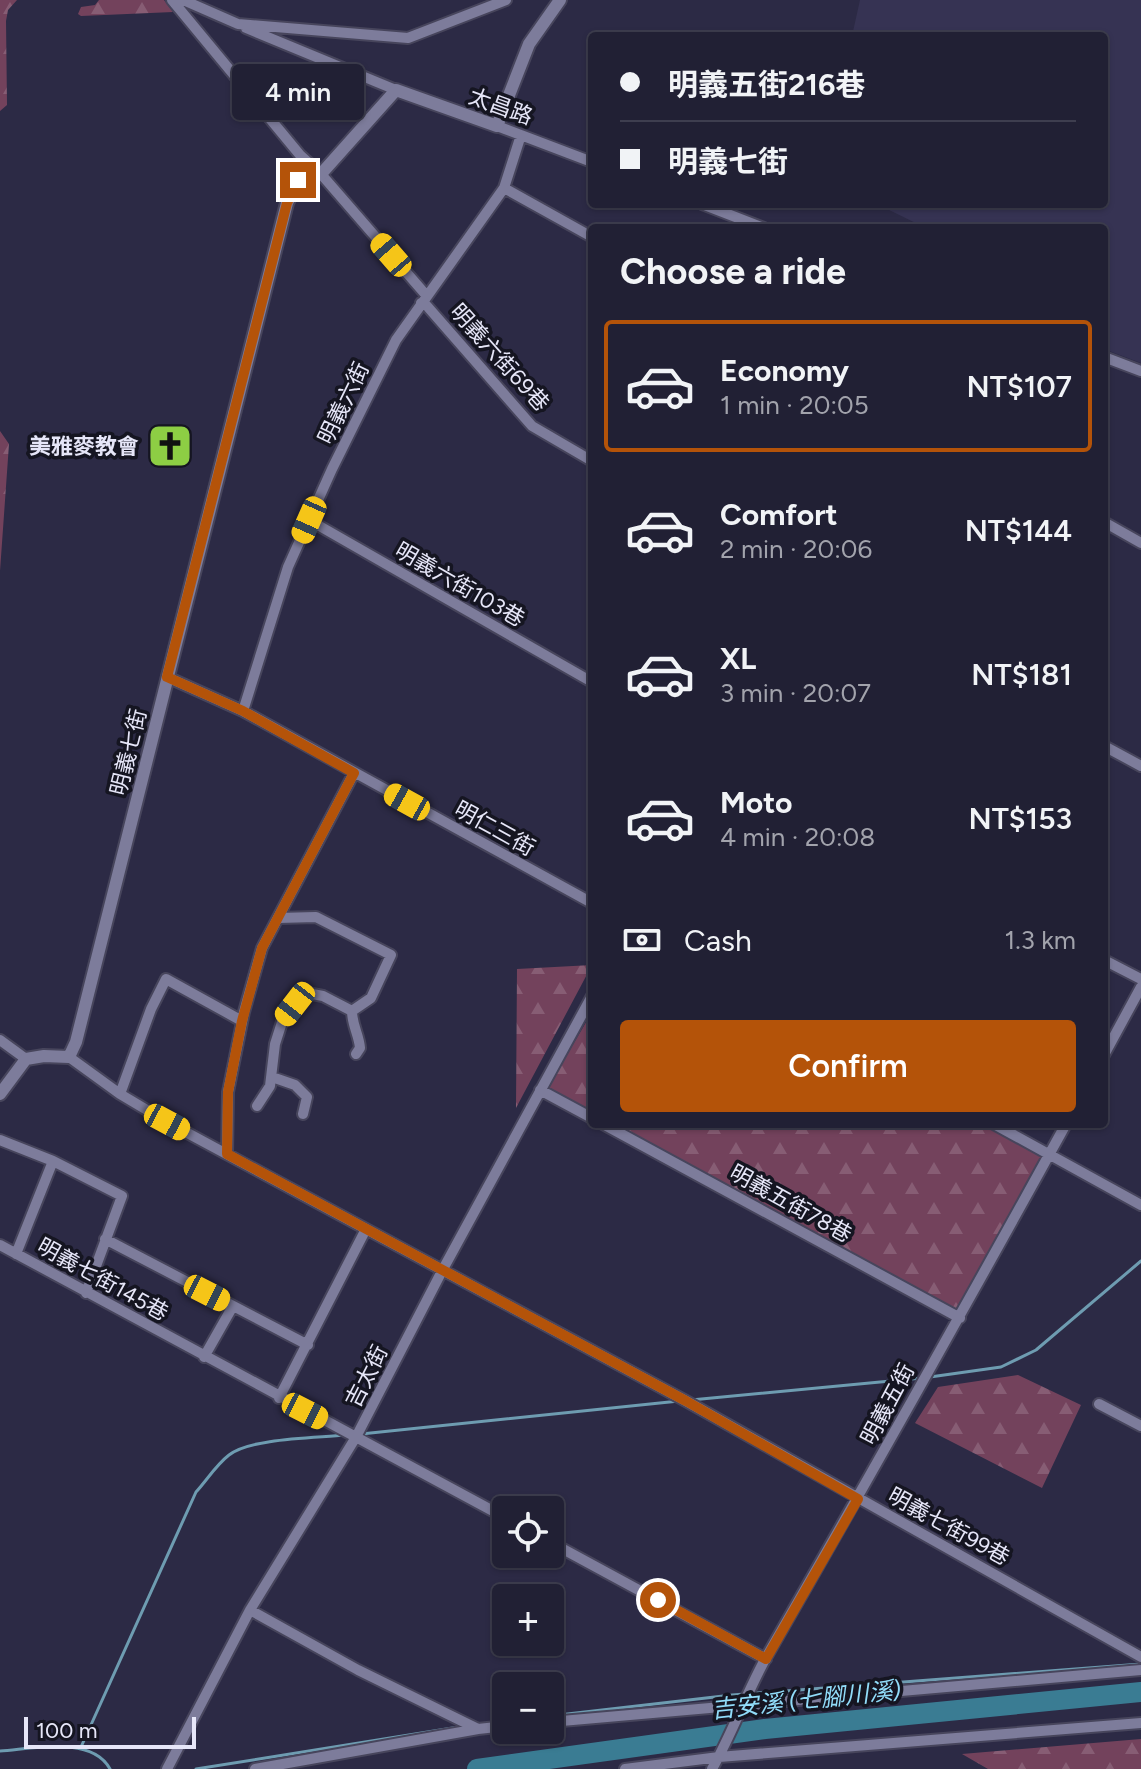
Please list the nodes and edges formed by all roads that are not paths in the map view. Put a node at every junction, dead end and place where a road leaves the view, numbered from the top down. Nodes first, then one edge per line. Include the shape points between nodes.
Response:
1 (172, 0) edge
2 (183, 0) edge
3 (506, 0) edge
4 (560, 0) edge
5 (238, 24) junction
6 (396, 90) junction
7 (497, 126) junction
8 (521, 135) junction
9 (588, 160) edge
10 (321, 174) junction
11 (504, 188) junction
12 (712, 208) edge
13 (754, 224) edge
14 (588, 235) edge
15 (423, 299) junction
16 (1108, 359) edge
17 (1141, 371) edge
18 (588, 459) edge
19 (309, 520) junction
20 (1108, 524) edge
21 (1141, 543) edge
22 (167, 677) junction
23 (588, 680) edge
24 (243, 711) junction
25 (1108, 748) edge
26 (1141, 766) edge
27 (354, 773) junction
28 (588, 901) edge
29 (278, 918) junction
30 (1108, 962) edge
31 (1141, 979) edge
32 (1141, 987) edge
33 (588, 1003) edge
34 (352, 1011) junction
35 (242, 1021) junction
36 (0, 1040) edge
37 (1108, 1048) edge
38 (356, 1054) dead end
39 (69, 1057) junction
40 (26, 1059) junction
41 (272, 1077) junction
42 (540, 1090) junction
43 (0, 1094) edge
44 (120, 1094) junction
45 (257, 1106) dead end
46 (303, 1114) dead end
47 (588, 1116) edge
48 (610, 1128) edge
49 (1001, 1128) edge
50 (1064, 1128) edge
51 (0, 1140) edge
52 (227, 1154) junction
53 (1049, 1154) junction
54 (53, 1161) junction
55 (1141, 1205) edge
56 (366, 1229) junction
57 (105, 1239) junction
58 (0, 1245) edge
59 (16, 1254) junction
60 (442, 1271) junction
61 (86, 1293) junction
62 (233, 1306) junction
63 (960, 1318) junction
64 (308, 1345) junction
65 (204, 1357) junction
66 (279, 1398) junction
67 (1099, 1404) dead end
68 (1141, 1426) edge
69 (356, 1437) junction
70 (858, 1499) junction
71 (492, 1510) edge
72 (564, 1550) edge
73 (250, 1610) junction
74 (1141, 1657) edge
75 (766, 1659) junction
76 (1141, 1670) edge
77 (744, 1705) junction
78 (564, 1721) edge
79 (1141, 1723) edge
80 (492, 1728) edge
81 (478, 1729) junction
82 (719, 1757) junction
83 (167, 1769) edge
84 (255, 1769) edge
85 (625, 1769) edge
86 (712, 1769) edge

1 - 10 street, 明義六街69巷
2 - 5 street
3 - 5 street via 408,38
4 - 7 street via 529,44
5 - 6 street
6 - 7 street, 太昌路
6 - 10 street, 明義七街
7 - 8 street, 太昌路
8 - 9 street, 太昌路
8 - 11 street, 明義六街
10 - 15 street, 明義六街69巷
10 - 22 street, 明義七街 via 298,180 287,203
11 - 14 street
11 - 15 street, 明義六街
12 - 13 street
15 - 18 street, 明義六街69巷 via 532,426
15 - 19 street, 明義六街 via 396,340
16 - 17 street
19 - 23 street, 明義六街103巷
19 - 24 street, 明義六街 via 288,567
20 - 21 street
22 - 24 street, 明仁三街
22 - 39 street, 明義七街
24 - 27 street, 明仁三街
25 - 26 street
27 - 28 street, 明仁三街
27 - 29 street
29 - 34 street via 316,917 391,955 371,998
29 - 35 street via 262,948
30 - 31 street
32 - 37 street
33 - 42 street, 吉太街
34 - 38 street via 360,1040
34 - 41 street via 307,993 283,1019
35 - 44 street via 166,979
35 - 52 street via 228,1092
36 - 40 street
39 - 40 street
39 - 44 street, 明義七街99巷
40 - 43 street
41 - 45 street
41 - 46 street via 295,1085 307,1097
42 - 47 street
42 - 60 street, 吉太街
44 - 52 street, 明義七街99巷
48 - 63 street, 明義五街78巷
49 - 53 street
50 - 53 street, 明義五街
51 - 54 street
52 - 56 street, 明義七街99巷
53 - 55 street
53 - 63 street, 明義五街
54 - 57 street via 122,1196
54 - 59 street
56 - 60 street, 明義七街99巷
56 - 64 street
57 - 61 street
57 - 62 street
58 - 59 street, 明義七街145巷
59 - 61 street, 明義七街145巷
60 - 69 street, 吉太街
60 - 70 street, 明義七街99巷
61 - 65 street, 明義七街145巷
62 - 64 street
62 - 65 street
63 - 70 street, 明義五街
64 - 66 street
65 - 66 street, 明義七街145巷
66 - 69 street, 明義七街145巷
67 - 68 street
69 - 71 street, 明義七街145巷
69 - 73 street, 吉太街
70 - 74 street, 明義七街99巷
70 - 75 street, 明義五街
72 - 75 street
73 - 81 street
73 - 83 street, 吉太街
75 - 77 street, 明義五街
76 - 77 street
77 - 78 street
77 - 82 street, 明義五街
79 - 82 street
80 - 81 street
81 - 84 street
82 - 85 street
82 - 86 street, 明義五街

